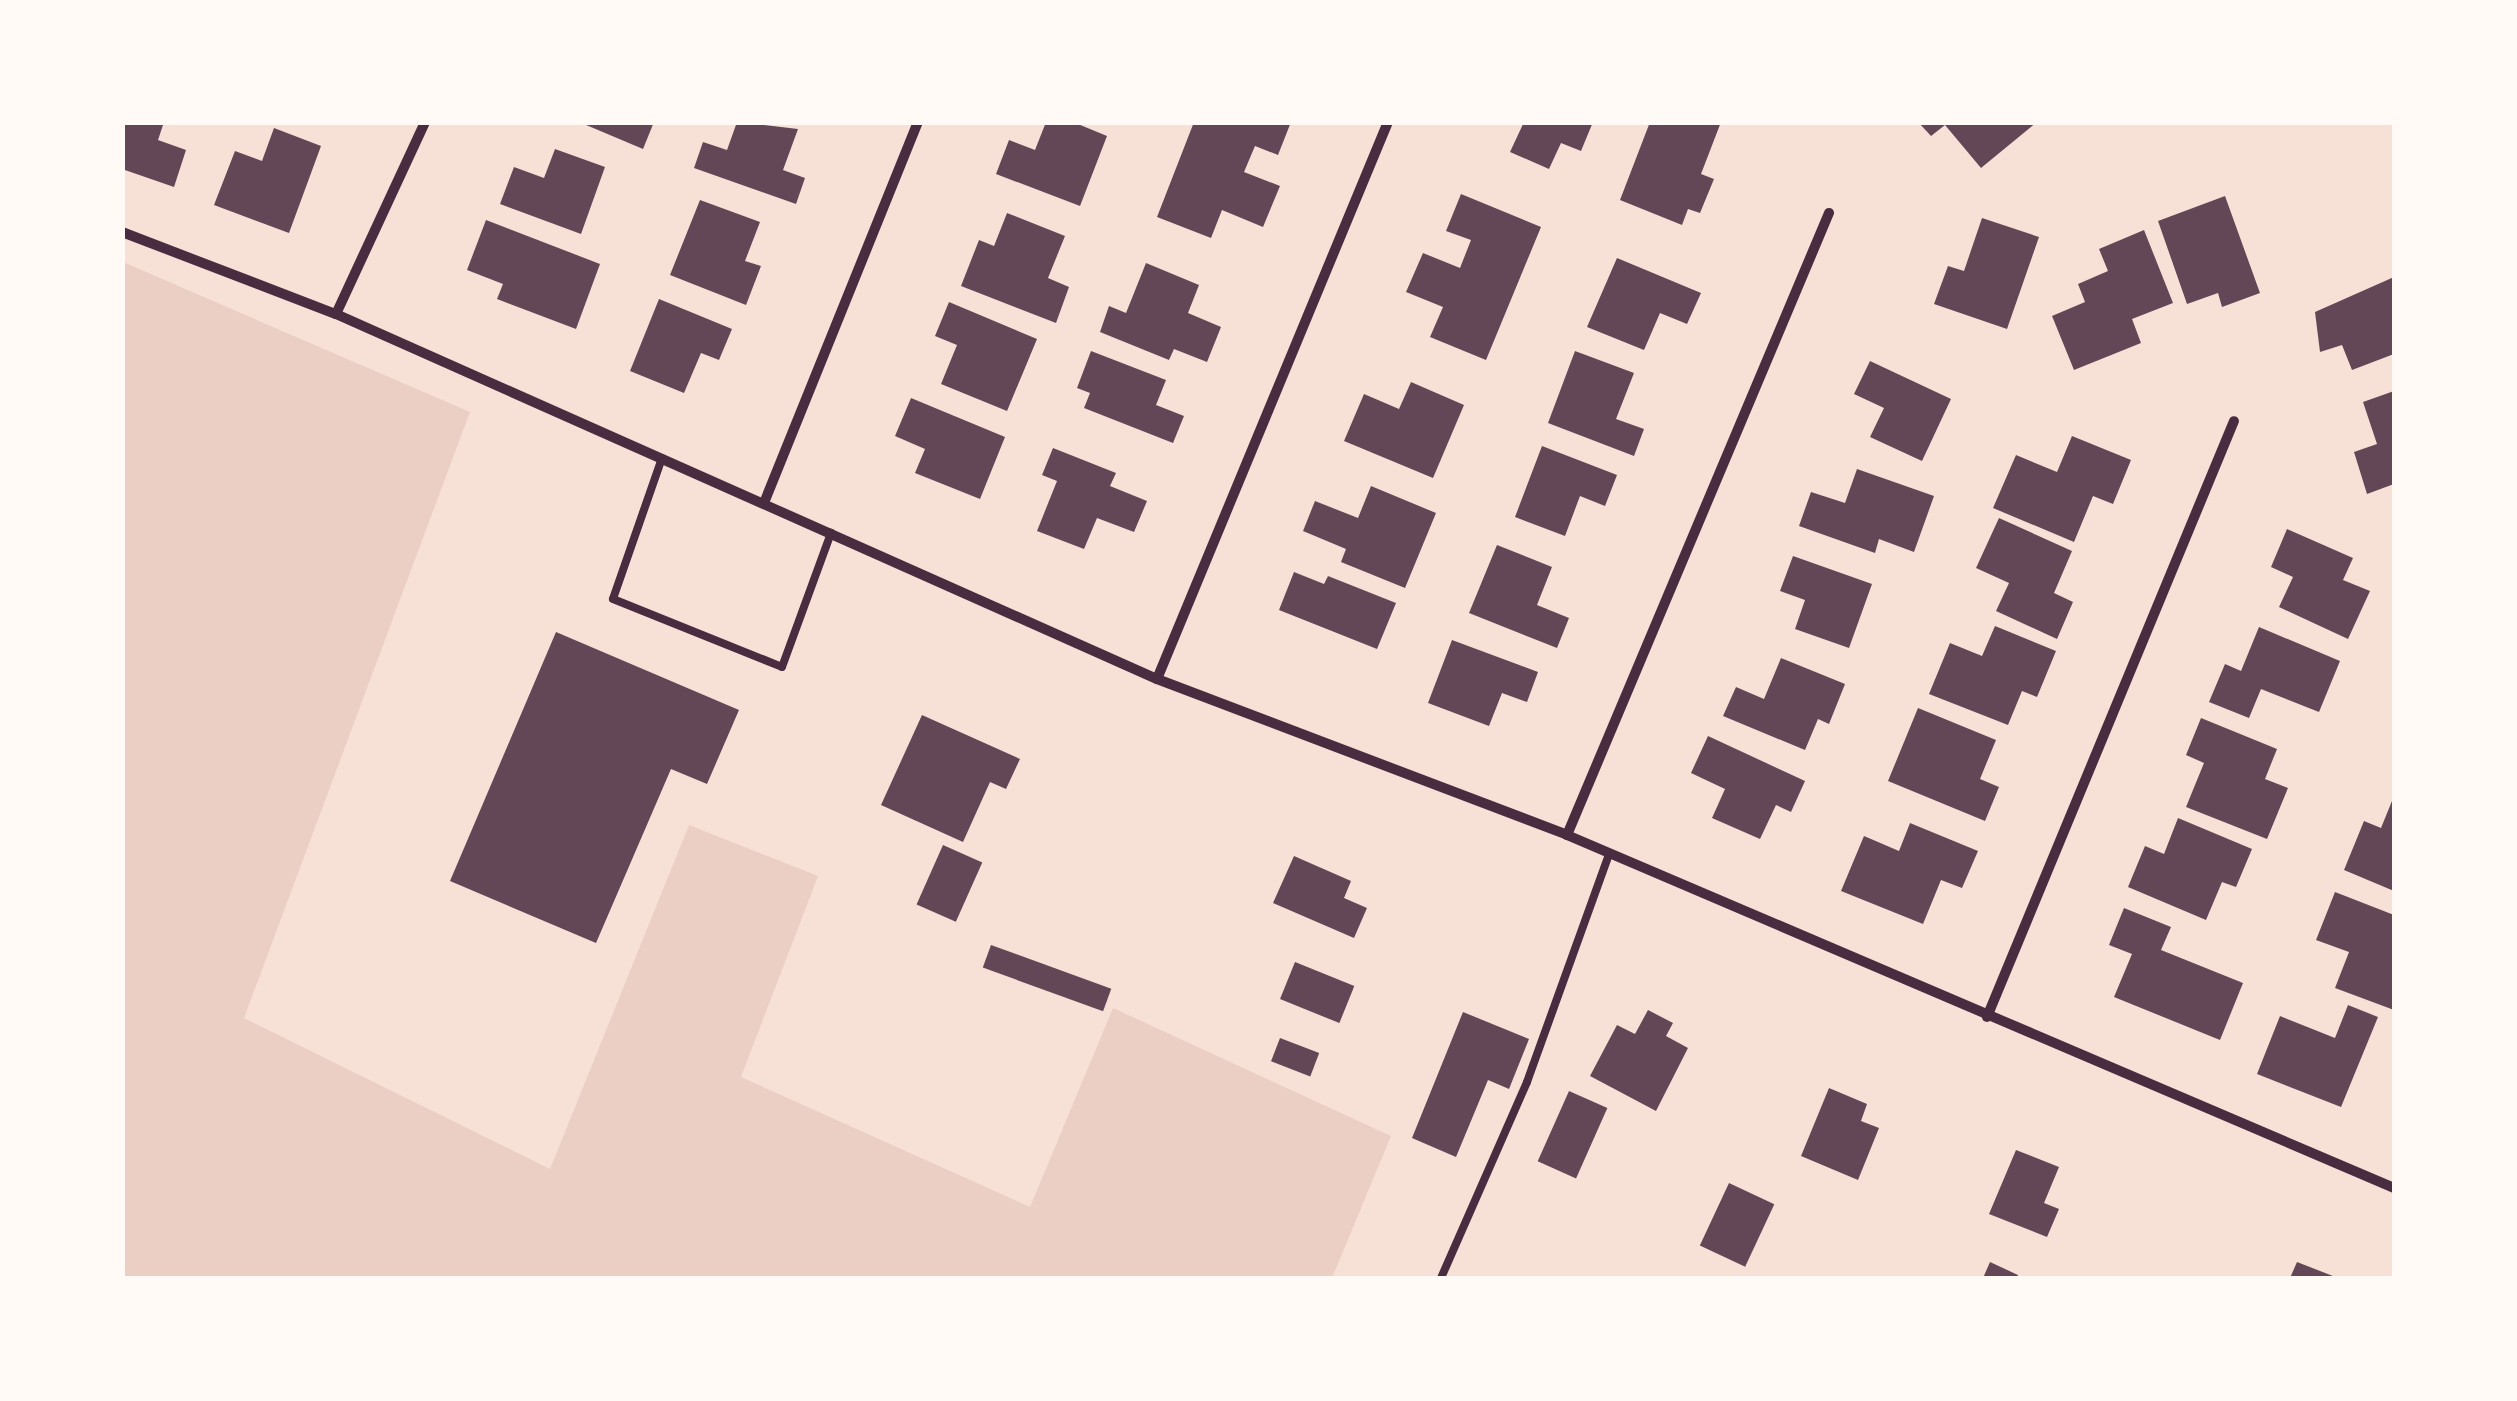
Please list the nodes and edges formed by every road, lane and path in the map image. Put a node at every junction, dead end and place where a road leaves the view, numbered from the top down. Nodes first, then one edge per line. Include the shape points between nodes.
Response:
1 (425, 122) edge
2 (918, 122) edge
3 (1388, 122) edge
4 (1829, 213) dead end
5 (122, 232) edge
6 (336, 314) junction
7 (2234, 420) dead end
8 (662, 458) junction
9 (764, 503) junction
10 (831, 533) junction
11 (1157, 679) junction
12 (1567, 835) junction
13 (1609, 854) junction
14 (1987, 1017) junction
15 (2394, 1188) edge
16 (1442, 1278) edge

1 - 6 street
2 - 9 street
3 - 11 street
4 - 12 street
5 - 6 street
6 - 8 street
7 - 14 street
8 - 9 street
8 - 10 lane via 613,599 782,667
9 - 10 street
10 - 11 street
11 - 12 street
12 - 13 street
13 - 14 street
13 - 16 lane via 1526,1082
14 - 15 street

